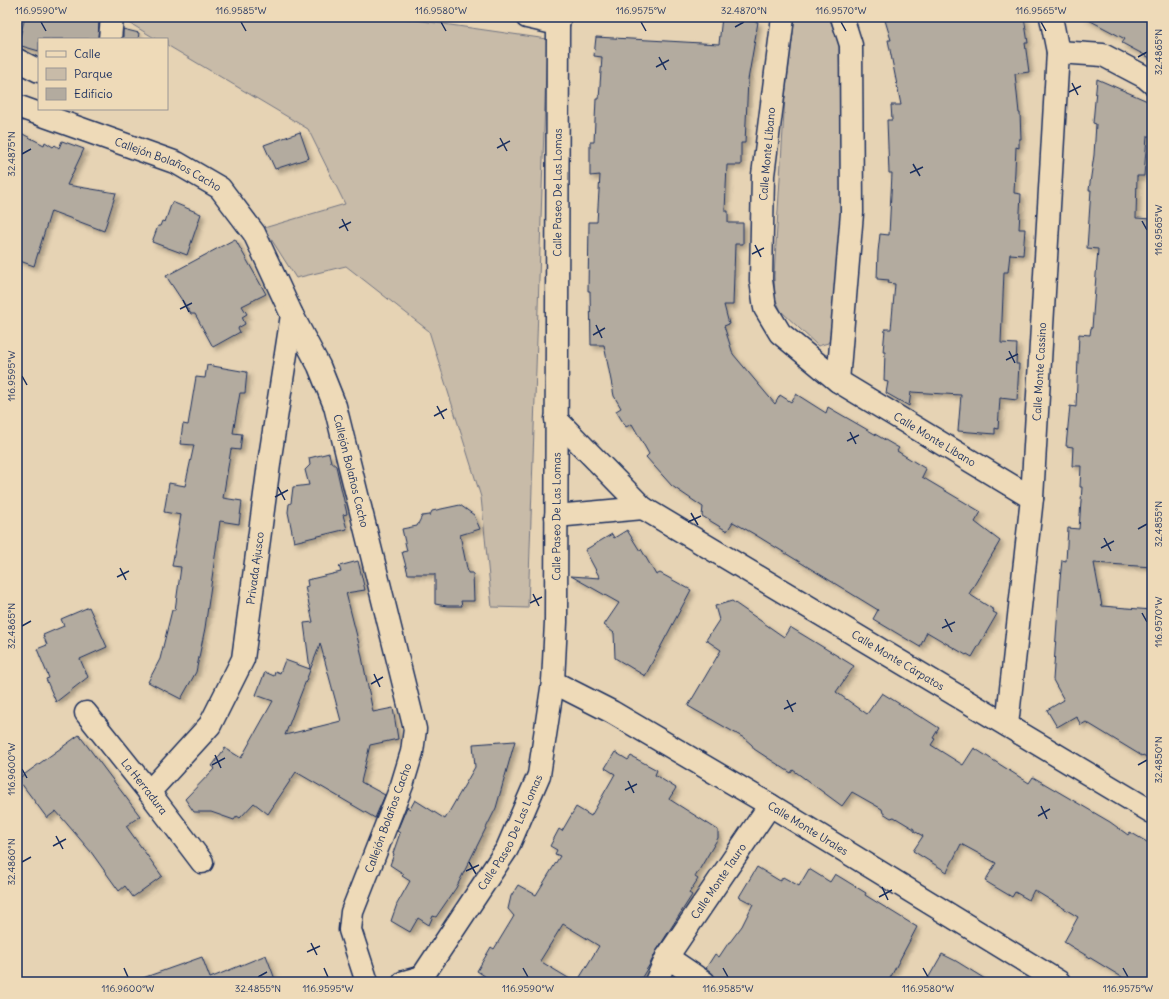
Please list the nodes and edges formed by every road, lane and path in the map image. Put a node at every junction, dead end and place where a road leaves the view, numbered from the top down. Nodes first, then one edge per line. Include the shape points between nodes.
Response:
1 (112, 17) edge
2 (527, 17) edge
3 (783, 17) edge
4 (842, 17) edge
5 (1051, 17) edge
6 (559, 21) edge
7 (110, 38) edge
8 (1058, 52) junction
9 (17, 60) edge
10 (38, 70) edge
11 (1152, 83) edge
12 (17, 106) edge
13 (292, 315) junction
14 (838, 380) junction
15 (556, 419) junction
16 (1032, 498) junction
17 (643, 508) junction
18 (556, 516) junction
19 (553, 682) junction
20 (86, 713) dead end
21 (1007, 725) junction
22 (149, 792) junction
23 (770, 805) junction
24 (1152, 812) edge
25 (202, 862) dead end
26 (667, 957) junction
27 (416, 980) edge
28 (367, 982) edge
29 (656, 982) edge
30 (704, 982) edge
31 (1058, 982) edge

1 - 7 street
2 - 6 street
3 - 14 street, Calle Monte Líbano via 763,175 762,280 765,308 780,333
4 - 14 street via 852,45 852,213
5 - 8 street, Calle Monte Cassino
6 - 15 street, Calle Paseo De Las Lomas
8 - 11 street via 1103,55
8 - 16 street, Calle Monte Cassino
9 - 10 street
12 - 13 street, Callejón Bolaños Cacho via 177,163 220,188 254,233
13 - 22 street, Privada Ajusco via 243,659 210,725
13 - 28 street, Callejón Bolaños Cacho via 319,366 335,406 415,729 412,752 402,785 352,912 350,930
14 - 16 street, Calle Monte Líbano
15 - 17 street, Calle Monte Cárpatos
15 - 18 street, Calle Paseo De Las Lomas
16 - 21 street, Calle Monte Cassino
17 - 18 street
17 - 21 street, Calle Monte Cárpatos
18 - 19 street, Calle Paseo De Las Lomas
19 - 23 street, Calle Monte Urales via 612,712
19 - 27 street, Calle Paseo De Las Lomas via 539,775 507,849
20 - 22 street, La Herradura
21 - 24 street, Calle Monte Cárpatos
22 - 25 street, La Herradura
23 - 26 street, Calle Monte Tauro
23 - 31 street, Calle Monte Urales
26 - 29 street, Calle Monte Tauro
26 - 30 street

